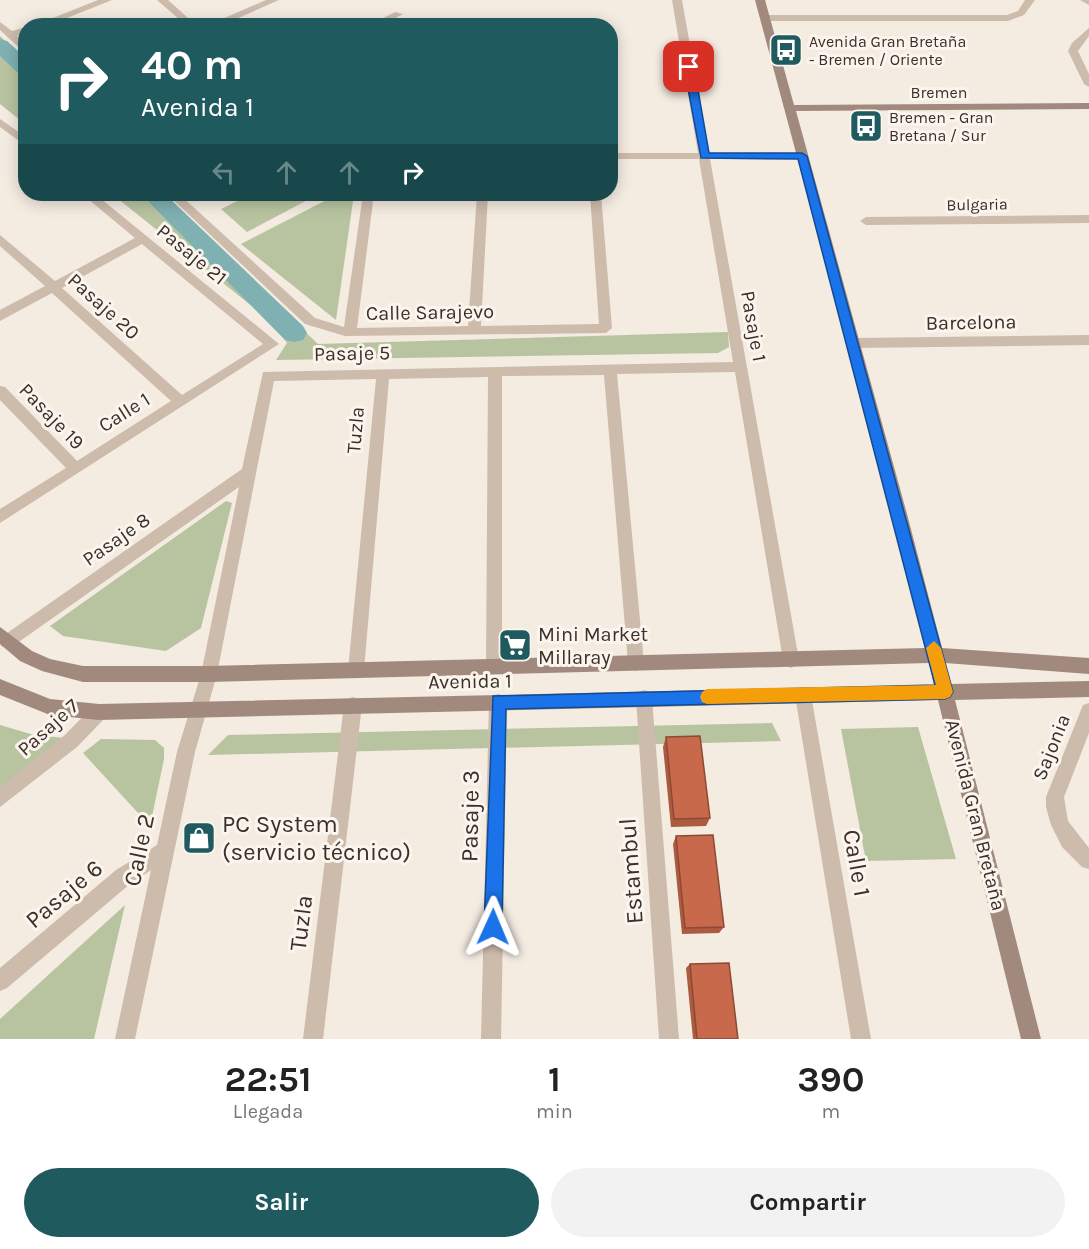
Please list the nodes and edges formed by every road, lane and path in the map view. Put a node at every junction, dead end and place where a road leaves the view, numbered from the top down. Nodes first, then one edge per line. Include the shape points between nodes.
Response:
1 (107, 0) edge
2 (162, 0) edge
3 (273, 0) edge
4 (678, 0) edge
5 (760, 0) edge
6 (1030, 0) edge
7 (398, 14) dead end
8 (59, 18) edge
9 (183, 18) edge
10 (229, 18) edge
11 (389, 18) edge
12 (765, 18) junction
13 (0, 24) edge
14 (1089, 32) edge
15 (18, 33) edge
16 (11, 35) junction
17 (18, 42) edge
18 (1089, 84) edge
19 (1089, 106) edge
20 (789, 108) junction
21 (0, 122) edge
22 (18, 137) edge
23 (618, 156) edge
24 (704, 156) junction
25 (802, 156) junction
26 (97, 201) edge
27 (179, 201) edge
28 (368, 201) edge
29 (482, 201) edge
30 (597, 201) edge
31 (1089, 219) edge
32 (866, 221) dead end
33 (0, 239) edge
34 (143, 239) junction
35 (54, 287) junction
36 (0, 316) edge
37 (474, 331) junction
38 (350, 333) junction
39 (1089, 340) edge
40 (854, 343) junction
41 (272, 344) joint
42 (245, 361) junction
43 (741, 367) junction
44 (610, 369) junction
45 (495, 372) junction
46 (383, 374) junction
47 (268, 375) junction
48 (0, 391) edge
49 (181, 402) junction
50 (76, 469) junction
51 (249, 472) junction
52 (0, 518) edge
53 (4, 638) edge
54 (936, 655) junction
55 (791, 660) junction
56 (636, 663) junction
57 (1089, 666) edge
58 (494, 667) junction
59 (356, 670) junction
60 (209, 674) junction
61 (0, 687) edge
62 (1089, 689) edge
63 (945, 692) junction
64 (803, 695) junction
65 (644, 698) junction
66 (498, 702) junction
67 (353, 705) junction
68 (198, 709) junction
69 (1089, 711) edge
70 (99, 712) junction
71 (0, 798) edge
72 (165, 851) junction
73 (1089, 860) edge
74 (0, 981) edge
75 (125, 1039) edge
76 (313, 1039) edge
77 (491, 1039) edge
78 (669, 1039) edge
79 (861, 1039) edge
80 (1031, 1039) edge

1 - 8 street
2 - 9 street
3 - 10 street
4 - 24 street, Pasaje 1
5 - 12 street, Avenida Gran Bretaña
6 - 12 street via 1021,14 1008,18
7 - 11 street
12 - 20 street, Avenida Gran Bretaña
13 - 16 street
14 - 18 street via 1073,51
15 - 16 street
16 - 17 street
19 - 20 street, Bremen
20 - 25 street, Avenida Gran Bretaña
21 - 22 street
23 - 24 street
24 - 25 street
24 - 43 street, Pasaje 1
25 - 40 street, Avenida Gran Bretaña
26 - 34 street, Pasaje 21
27 - 38 street, Calle Sarajevo via 310,321
28 - 38 street
29 - 37 street
30 - 37 street, Calle Sarajevo via 606,328
31 - 32 street, Bulgaria
33 - 35 street, Pasaje 20
34 - 35 street
34 - 41 street, Pasaje 21
35 - 36 street
35 - 49 street, Pasaje 20
37 - 38 street, Calle Sarajevo
39 - 40 street, Barcelona
40 - 54 street, Avenida Gran Bretaña
41 - 42 street, Calle 1
42 - 47 street
42 - 49 street, Calle 1
43 - 44 street, Pasaje 5
43 - 55 street, Pasaje 1
44 - 45 street, Pasaje 5
44 - 56 street
45 - 46 street, Pasaje 5
45 - 58 street
46 - 47 street, Pasaje 5
46 - 59 street, Tuzla
47 - 51 street
48 - 50 street, Pasaje 19
49 - 50 street, Calle 1
50 - 52 street, Calle 1
51 - 53 street, Pasaje 8
51 - 60 street
53 - 60 street, Avenida 1 via 26,656 48,666 84,674
54 - 55 street, Avenida 1
54 - 57 street, Avenida 1
54 - 63 street, Avenida Gran Bretaña
55 - 56 street, Avenida 1
56 - 58 street, Avenida 1
58 - 59 street, Avenida 1
59 - 60 street, Avenida 1
60 - 68 street, Calle 2
61 - 70 street, Avenida 1 via 50,707
62 - 63 street, Avenida 1
63 - 64 street, Avenida 1
63 - 80 street, Avenida Gran Bretaña
64 - 65 street, Avenida 1
64 - 79 street, Calle 1
65 - 66 street, Avenida 1
65 - 78 street, Estambul
66 - 67 street, Avenida 1
66 - 77 street, Pasaje 3
67 - 68 street, Avenida 1
67 - 76 street, Tuzla
68 - 70 street, Avenida 1
68 - 72 street, Calle 2
69 - 73 street, Sajonia via 1054,808 1065,836
70 - 71 street, Pasaje 7 via 71,741
72 - 74 street, Pasaje 6 via 123,877
72 - 75 street, Calle 2

